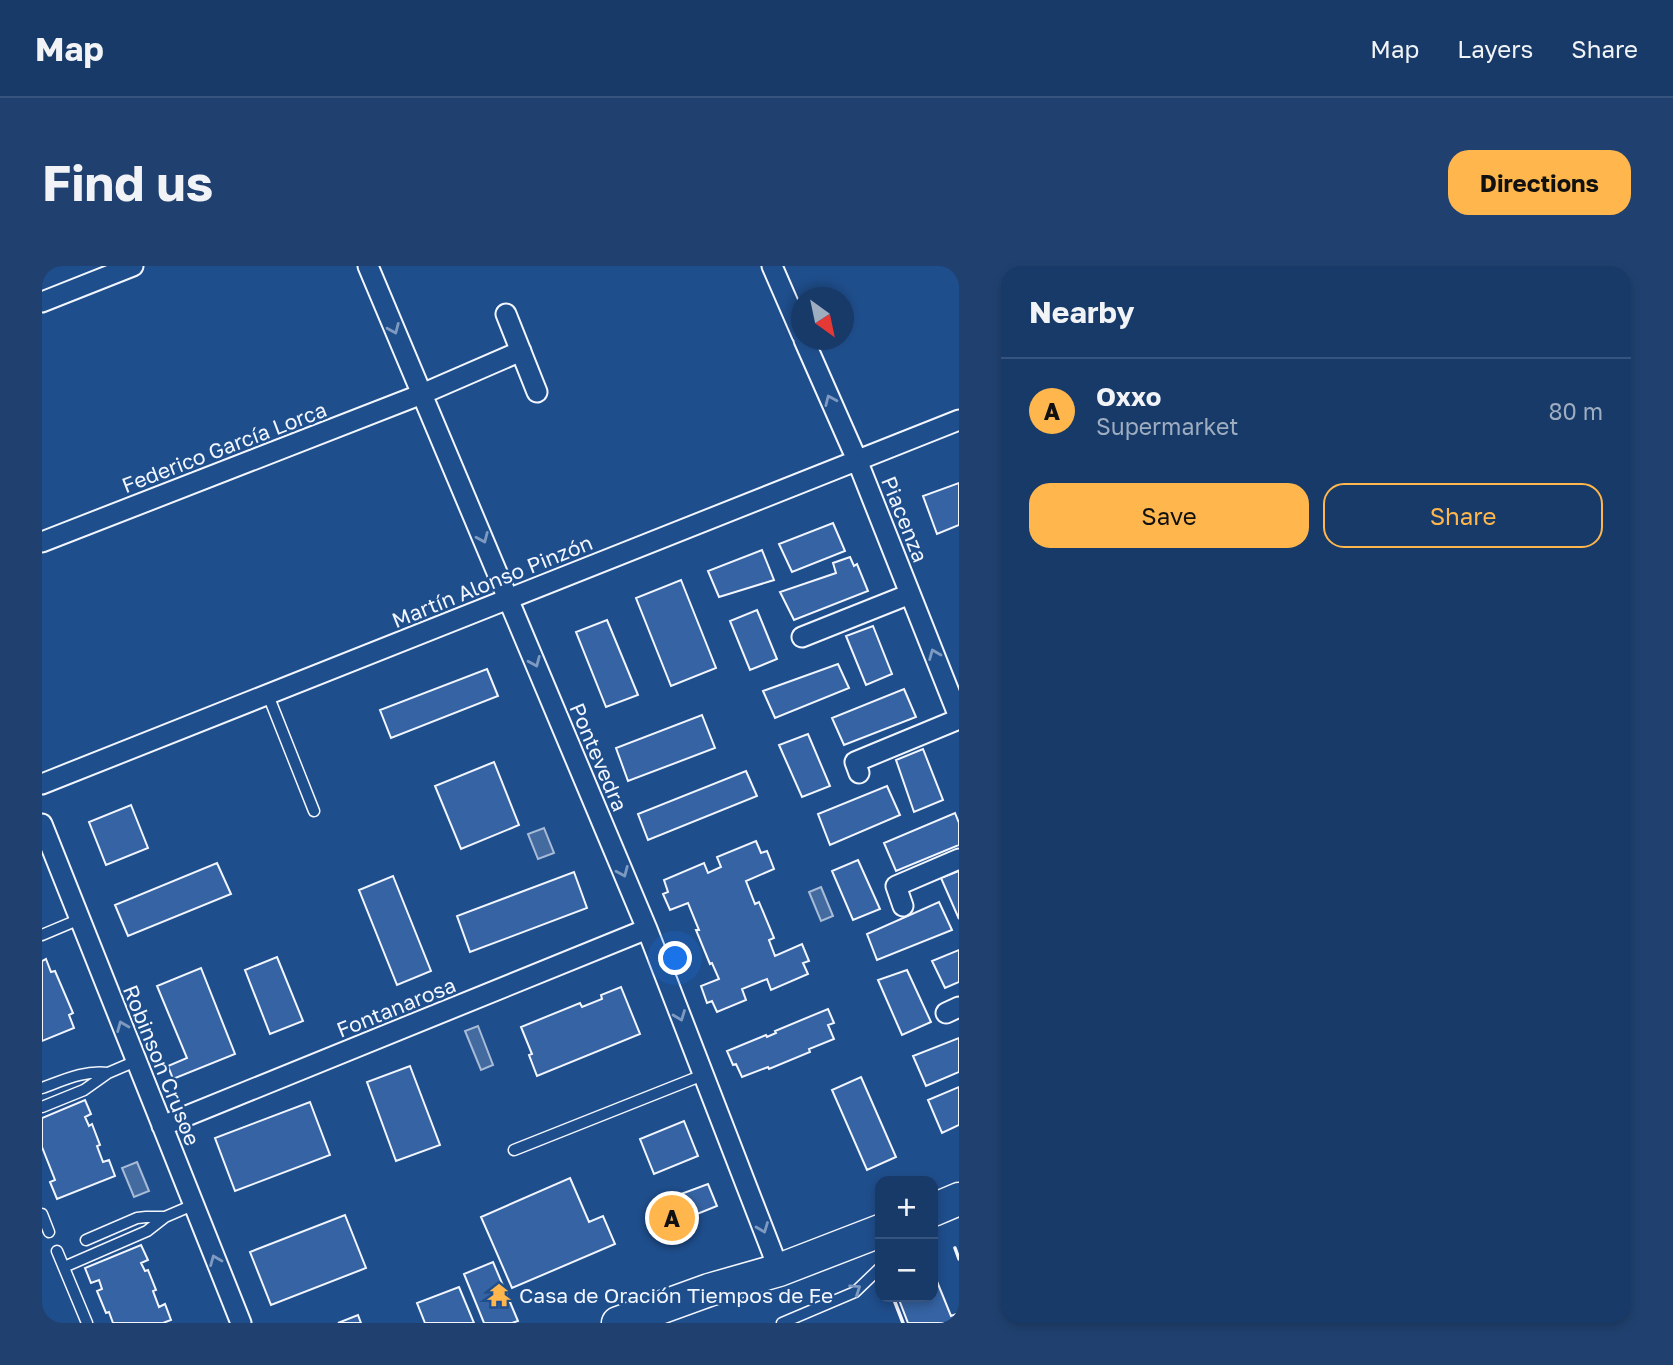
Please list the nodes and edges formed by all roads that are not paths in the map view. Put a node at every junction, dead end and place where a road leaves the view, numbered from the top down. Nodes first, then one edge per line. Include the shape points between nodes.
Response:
1 (133, 266) edge
2 (368, 266) edge
3 (772, 266) edge
4 (42, 302) edge
5 (791, 310) edge
6 (506, 314) dead end
7 (808, 350) edge
8 (521, 351) junction
9 (537, 392) dead end
10 (422, 394) junction
11 (959, 420) edge
12 (857, 460) junction
13 (42, 542) edge
14 (910, 594) junction
15 (509, 599) junction
16 (802, 637) dead end
17 (268, 695) junction
18 (959, 718) edge
19 (859, 773) dead end
20 (42, 784) edge
21 (314, 811) dead end
22 (42, 824) edge
23 (959, 859) edge
24 (903, 906) dead end
25 (79, 919) junction
26 (647, 929) junction
27 (42, 935) edge
28 (136, 1061) junction
29 (108, 1073) junction
30 (703, 1075) junction
31 (42, 1088) edge
32 (42, 1107) edge
33 (162, 1126) junction
34 (514, 1150) dead end
35 (959, 1199) edge
36 (193, 1205) junction
37 (938, 1208) edge
38 (42, 1214) edge
39 (164, 1217) junction
40 (49, 1232) dead end
41 (875, 1233) edge
42 (86, 1240) dead end
43 (57, 1251) dead end
44 (64, 1267) junction
45 (779, 1270) junction
46 (875, 1274) edge
47 (87, 1323) edge
48 (241, 1323) edge
49 (618, 1323) edge
50 (673, 1323) edge
51 (782, 1323) edge

1 - 4 street
2 -> 10 street, Pontevedra
3 - 5 street
6 - 8 street
12 -> 7 street, Piacenza
8 - 9 street
8 - 10 street, Federico García Lorca
10 - 13 street, Federico García Lorca
10 -> 15 street, Pontevedra
11 - 12 street, Martín Alonso Pinzón
12 - 14 street, Piacenza
12 - 15 street, Martín Alonso Pinzón
14 - 16 street
18 -> 14 street, Piacenza
15 - 17 street, Martín Alonso Pinzón
15 -> 26 street, Pontevedra
17 - 20 street, Martín Alonso Pinzón
17 - 21 lane
18 - 19 street via 855,762
22 - 25 street, Robinson Crusoe
23 - 24 street via 896,887
25 - 27 lane
28 -> 25 street, Robinson Crusoe
26 -> 30 street, Pontevedra
26 - 33 street, Fontanarosa
28 - 29 lane
28 - 33 street, Robinson Crusoe
29 - 31 lane via 82,1073
29 - 32 lane via 84,1090
30 - 34 lane
30 -> 45 street, Pontevedra
33 - 36 street, Robinson Crusoe
35 - 37 main road
36 - 39 lane
48 -> 36 street, Robinson Crusoe
38 - 40 lane
39 - 42 lane via 137,1219
39 - 44 lane via 147,1231
41 - 45 main road
43 - 44 lane
44 - 47 lane
45 - 49 main road
45 - 50 main road
51 -> 46 lane via 855,1292

